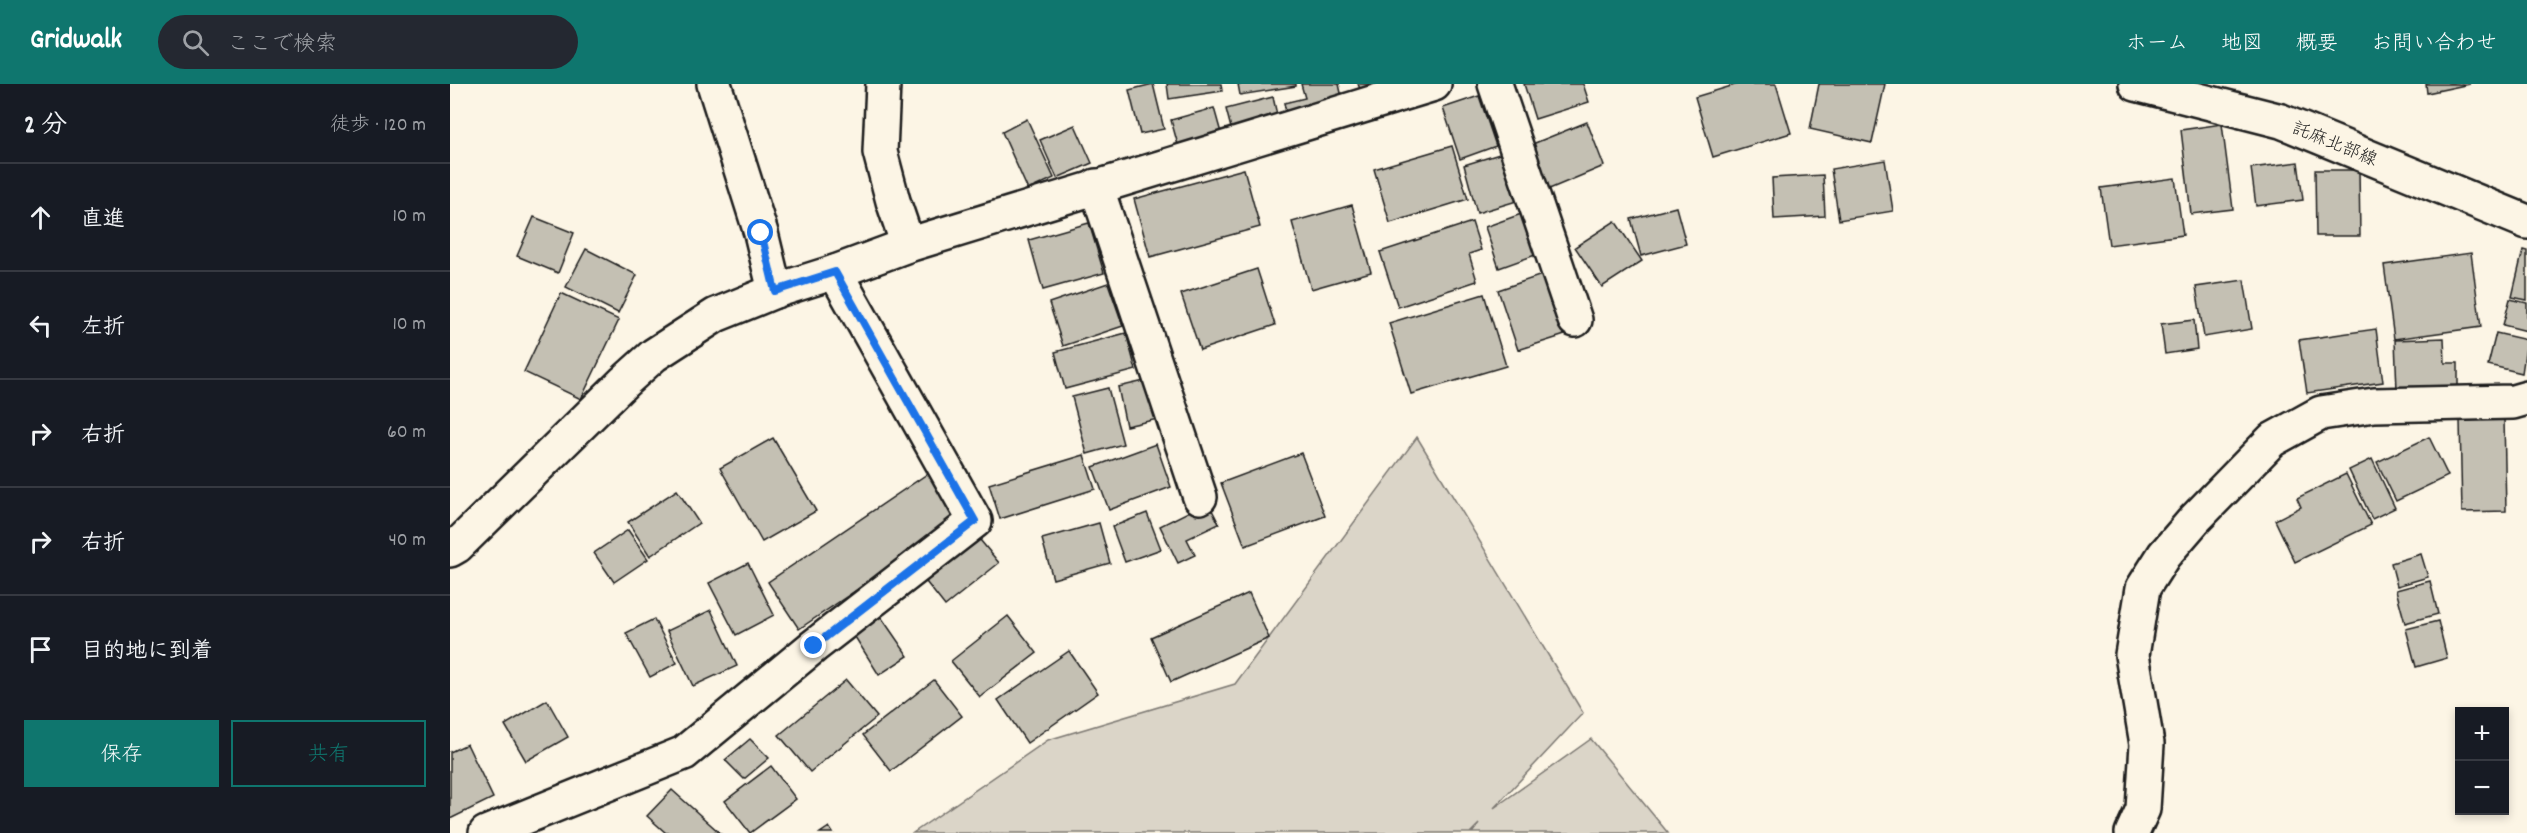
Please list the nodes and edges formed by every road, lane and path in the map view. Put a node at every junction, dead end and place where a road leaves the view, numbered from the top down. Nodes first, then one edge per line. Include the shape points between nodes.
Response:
1 (714, 84) edge
2 (883, 84) edge
3 (1434, 84) edge
4 (1495, 84) edge
5 (2136, 84) edge
6 (1096, 186) junction
7 (2527, 222) edge
8 (908, 245) junction
9 (835, 272) junction
10 (775, 291) junction
11 (1575, 320) dead end
12 (2527, 398) edge
13 (1200, 497) dead end
14 (450, 550) edge
15 (486, 833) edge
16 (2132, 833) edge

1 - 10 street
2 - 8 street via 880,152
3 - 6 street
4 - 11 street
5 - 7 street, 託麻北部線 via 2281,121
6 - 8 street
6 - 13 street
8 - 9 street
9 - 10 street
9 - 15 street via 975,521 684,753
10 - 14 street via 716,315 654,356
12 - 16 street via 2513,402 2374,405 2321,413 2272,440 2195,519 2164,555 2143,588 2132,655 2147,744 2143,809

